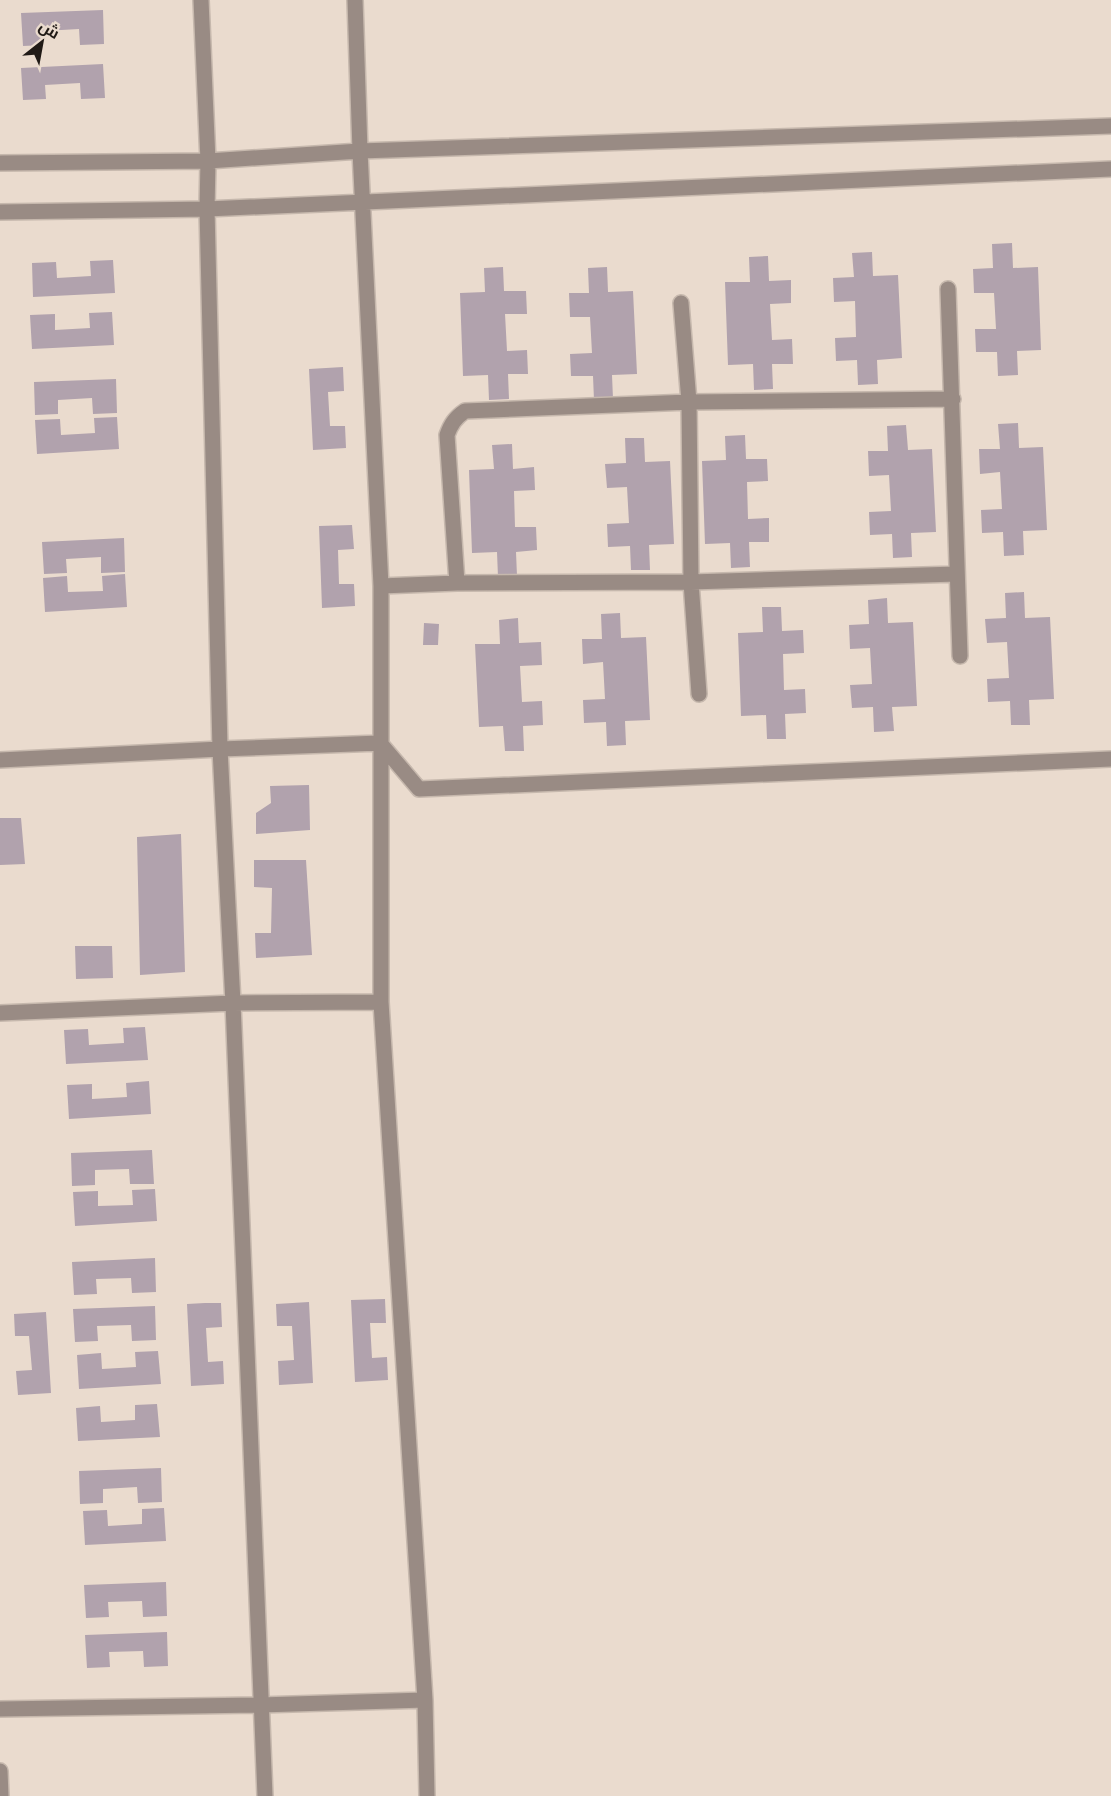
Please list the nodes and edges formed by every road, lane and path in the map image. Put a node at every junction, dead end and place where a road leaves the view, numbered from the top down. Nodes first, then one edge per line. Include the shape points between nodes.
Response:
1 (201, 0) edge
2 (355, 0) edge
3 (1111, 126) edge
4 (360, 151) junction
5 (208, 161) junction
6 (0, 163) edge
7 (1111, 169) edge
8 (363, 202) junction
9 (207, 209) junction
10 (0, 212) edge
11 (948, 289) dead end
12 (681, 303) dead end
13 (953, 399) junction
14 (689, 402) junction
15 (957, 574) junction
16 (691, 582) junction
17 (457, 583) junction
18 (381, 586) junction
19 (960, 656) dead end
20 (699, 694) dead end
21 (380, 744) junction
22 (220, 749) junction
23 (1111, 759) edge
24 (0, 760) edge
25 (381, 1002) junction
26 (233, 1003) junction
27 (0, 1013) edge
28 (425, 1700) junction
29 (260, 1705) junction
30 (0, 1709) edge
31 (0, 1771) edge
32 (1, 1796) edge
33 (265, 1796) edge
34 (427, 1796) edge

1 - 5 street
2 - 4 street
3 - 4 street
4 - 5 street
4 - 8 street
5 - 6 street
5 - 9 street
7 - 8 street
8 - 9 street
8 - 18 street
9 - 10 street
9 - 22 street
11 - 13 street
12 - 14 street
13 - 14 street
13 - 15 street
14 - 16 street
14 - 17 street via 465,411 456,417 447,435
15 - 16 street
15 - 19 street
16 - 17 street
16 - 20 street
17 - 18 street
18 - 21 street
21 - 22 street
21 - 23 street via 419,789
21 - 25 street
22 - 24 street
22 - 26 street
25 - 26 street
25 - 28 street
26 - 27 street
26 - 29 street
28 - 29 street
28 - 34 street
29 - 30 street
29 - 33 street
31 - 32 street

